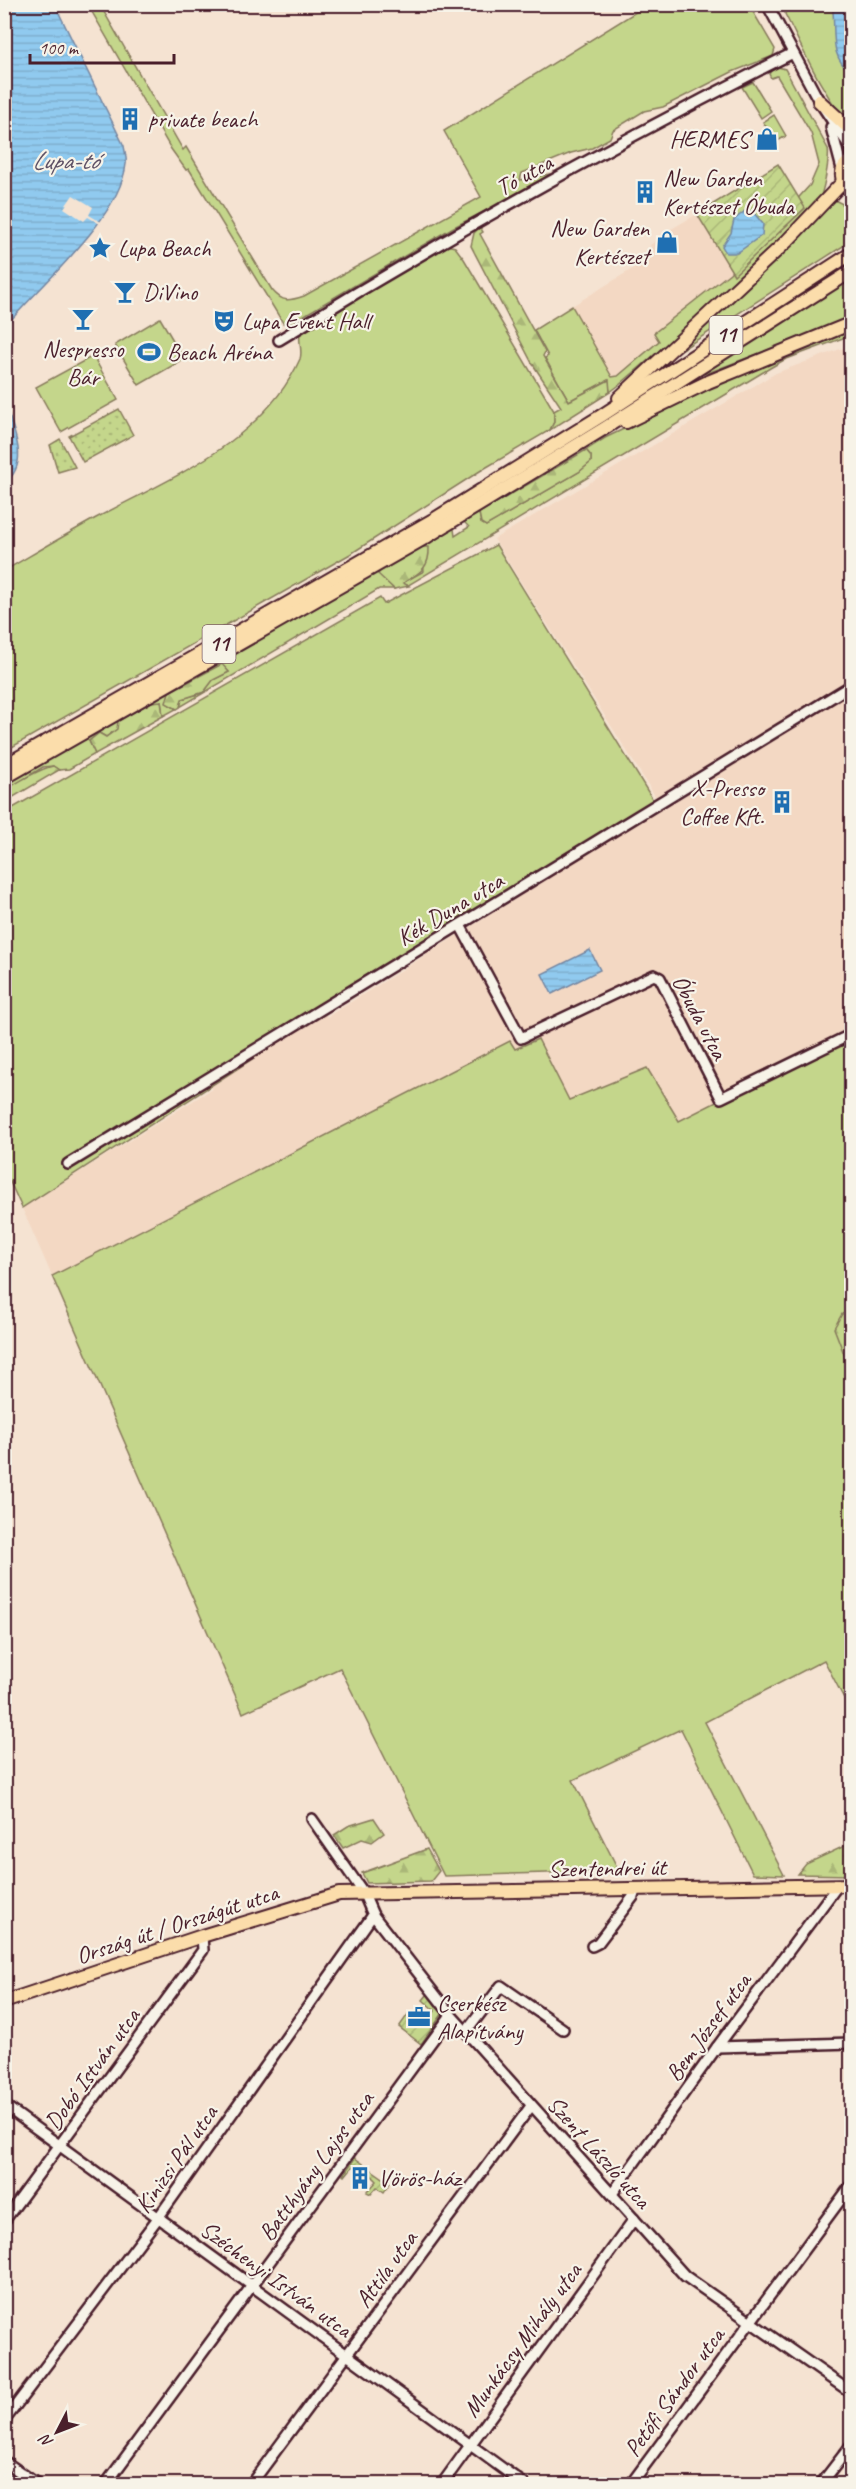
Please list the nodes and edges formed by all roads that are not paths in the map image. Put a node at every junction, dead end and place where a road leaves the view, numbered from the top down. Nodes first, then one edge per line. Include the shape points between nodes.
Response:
1 (766, 4) edge
2 (793, 53) junction
3 (819, 101) junction
4 (852, 131) edge
5 (852, 150) edge
6 (852, 160) edge
7 (846, 181) edge
8 (852, 253) edge
9 (852, 271) edge
10 (852, 323) edge
11 (279, 340) dead end
12 (603, 422) junction
13 (852, 685) edge
14 (4, 766) edge
15 (4, 778) edge
16 (460, 925) junction
17 (852, 1035) edge
18 (68, 1164) dead end
19 (312, 1819) dead end
20 (852, 1885) edge
21 (838, 1886) junction
22 (636, 1888) junction
23 (363, 1892) junction
24 (373, 1914) junction
25 (202, 1936) junction
26 (592, 1946) dead end
27 (4, 2002) edge
28 (451, 2015) junction
29 (563, 2028) dead end
30 (466, 2032) junction
31 (852, 2043) edge
32 (717, 2047) junction
33 (4, 2105) edge
34 (531, 2106) junction
35 (60, 2146) junction
36 (852, 2184) edge
37 (612, 2194) junction
38 (158, 2218) junction
39 (634, 2219) junction
40 (4, 2221) edge
41 (252, 2286) junction
42 (748, 2323) junction
43 (347, 2355) junction
44 (852, 2393) edge
45 (4, 2421) edge
46 (852, 2444) edge
47 (471, 2445) junction
48 (4, 2461) edge
49 (37, 2484) edge
50 (106, 2484) edge
51 (250, 2484) edge
52 (442, 2484) edge
53 (524, 2484) edge
54 (631, 2484) edge
55 (821, 2484) edge

1 - 2 street
2 - 3 street
2 - 11 street, Tó utca via 663,119
3 - 4 main road
3 - 5 street
3 - 7 street via 838,146
6 - 7 main road
7 - 12 main road via 700,320
8 - 12 main road, 11
9 - 12 main road, 11
10 - 12 main road via 708,382 630,421
12 - 14 main road, 11
12 - 15 main road, 11 via 304,608
13 - 16 street, Kék Duna utca
16 - 17 street, Óbuda utca via 521,1038 654,975 660,978 721,1098
16 - 18 street, Kék Duna utca
19 - 23 street, Szent László utca
20 - 21 main road, Szentendrei út
21 - 22 main road, Szentendrei út
21 - 32 street, Bem József utca
22 - 23 main road, Szentendrei út
22 - 26 street via 633,1897
23 - 24 street, Szent László utca
23 - 25 main road, Ország út / Országút utca via 339,1894
24 - 28 street, Szent László utca
24 - 38 street, Kinizsi Pál utca
25 - 27 main road, Ország út / Országút utca
25 - 35 street, Dobó István utca via 203,1950
28 - 30 street, Szent László utca
28 - 41 street, Batthyány Lajos utca
29 - 30 street via 501,1986
30 - 34 street, Szent László utca
31 - 32 street
32 - 37 street, Bem József utca
33 - 35 street, Széchenyi István utca
34 - 37 street, Szent László utca
34 - 43 street, Attila utca
35 - 38 street, Széchenyi István utca
35 - 40 street, Dobó István utca
36 - 42 street, Petőfi Sándor utca
37 - 39 street, Szent László utca
38 - 41 street, Széchenyi István utca
38 - 45 street, Kinizsi Pál utca
39 - 42 street, Szent László utca via 685,2276
39 - 47 street, Munkácsy Mihály utca
41 - 43 street, Széchenyi István utca
41 - 50 street, Batthyány Lajos utca
42 - 44 street, Szent László utca
42 - 54 street, Petőfi Sándor utca
43 - 47 street, Széchenyi István utca
43 - 51 street, Attila utca
46 - 55 street
47 - 52 street, Munkácsy Mihály utca
47 - 53 street, Széchenyi István utca
48 - 49 street

